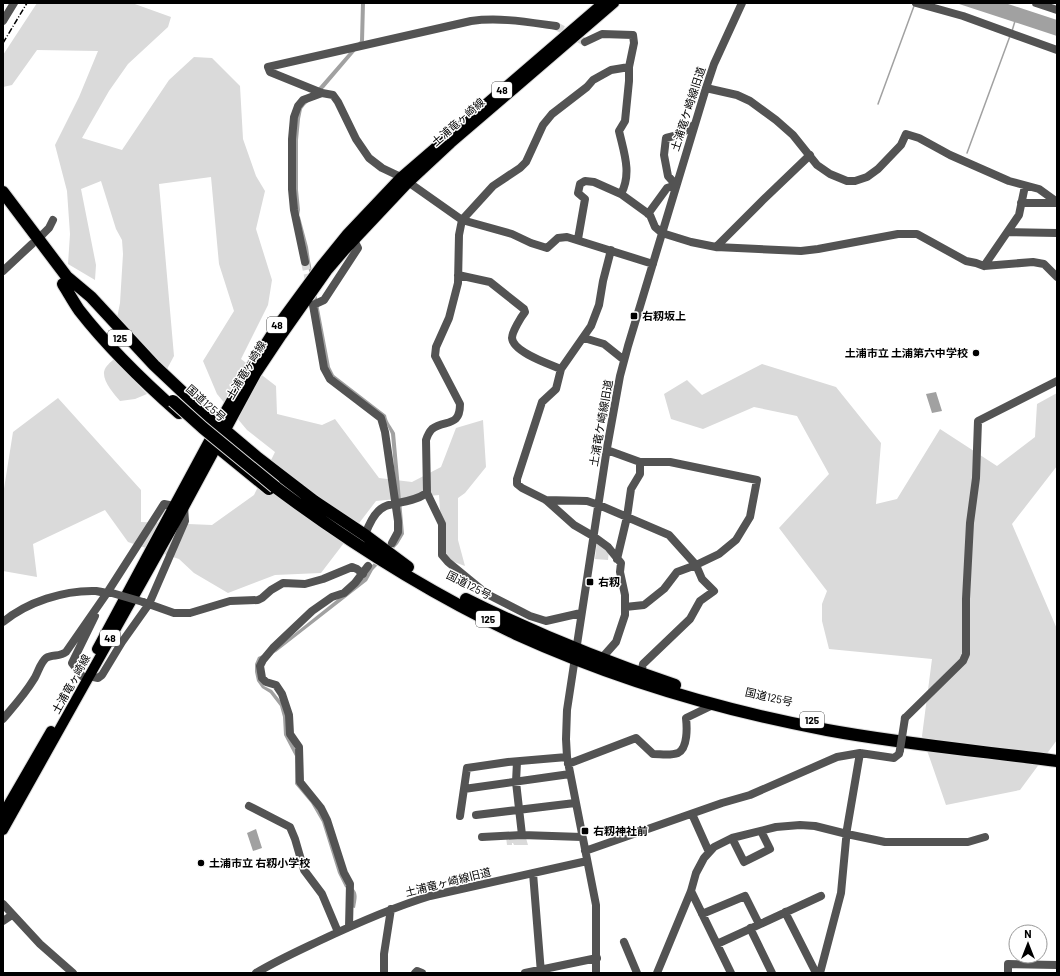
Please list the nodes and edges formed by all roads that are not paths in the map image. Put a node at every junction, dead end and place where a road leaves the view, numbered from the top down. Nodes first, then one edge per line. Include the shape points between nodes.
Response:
1 (14, 3) edge
2 (602, 3) edge
3 (614, 3) edge
4 (742, 3) edge
5 (916, 3) edge
6 (1036, 3) edge
7 (1057, 10) edge
8 (3, 21) edge
9 (556, 26) tunnel mouth
10 (585, 42) dead end
11 (1057, 50) edge
12 (629, 67) junction
13 (706, 88) junction
14 (322, 93) junction
15 (694, 125) junction
16 (810, 155) junction
17 (405, 180) junction
18 (676, 185) junction
19 (1025, 186) junction
20 (3, 192) edge
21 (621, 194) junction
22 (1057, 202) edge
23 (1021, 203) junction
24 (3, 206) edge
25 (648, 214) junction
26 (53, 220) dead end
27 (462, 220) junction
28 (662, 232) junction
29 (1008, 232) junction
30 (1057, 233) edge
31 (578, 239) junction
32 (354, 240) junction
33 (35, 242) junction
34 (716, 246) junction
35 (611, 250) junction
36 (305, 262) tunnel mouth
37 (653, 264) junction
38 (984, 266) junction
39 (3, 271) edge
40 (458, 275) junction
41 (1057, 277) edge
42 (64, 280) junction
43 (584, 338) junction
44 (624, 360) junction
45 (562, 369) junction
46 (1057, 381) edge
47 (222, 428) junction
48 (213, 443) junction
49 (607, 450) junction
50 (640, 462) junction
51 (427, 493) junction
52 (546, 500) junction
53 (395, 503) junction
54 (599, 505) junction
55 (179, 506) junction
56 (626, 517) junction
57 (364, 535) junction
58 (594, 536) junction
59 (392, 543) dead end
60 (617, 559) junction
61 (696, 565) junction
62 (368, 566) dead end
63 (406, 570) junction
64 (363, 574) junction
65 (109, 593) junction
66 (146, 603) junction
67 (96, 606) junction
68 (625, 607) junction
69 (581, 613) junction
70 (3, 622) edge
71 (576, 654) junction
72 (601, 659) junction
73 (641, 674) junction
74 (86, 676) junction
75 (716, 704) junction
76 (3, 719) edge
77 (860, 753) junction
78 (1057, 754) edge
79 (567, 761) junction
80 (1057, 761) edge
81 (517, 762) junction
82 (570, 774) junction
83 (516, 782) junction
84 (464, 789) junction
85 (575, 803) junction
86 (249, 806) dead end
87 (519, 810) junction
88 (3, 814) edge
89 (692, 814) junction
90 (476, 815) dead end
91 (460, 816) dead end
92 (3, 830) edge
93 (761, 832) junction
94 (847, 834) junction
95 (522, 835) junction
96 (482, 837) dead end
97 (582, 837) junction
98 (985, 837) dead end
99 (732, 838) junction
100 (586, 851) junction
101 (709, 852) junction
102 (587, 861) junction
103 (533, 873) junction
104 (691, 891) junction
105 (820, 896) dead end
106 (3, 904) edge
107 (391, 909) junction
108 (785, 912) junction
109 (702, 914) junction
110 (12, 915) junction
111 (3, 921) edge
112 (760, 924) junction
113 (349, 927) junction
114 (750, 928) junction
115 (338, 932) junction
116 (624, 942) dead end
117 (717, 944) junction
118 (597, 958) junction
119 (1057, 965) edge
120 (541, 971) edge
121 (73, 973) edge
122 (256, 973) edge
123 (384, 973) edge
124 (415, 973) edge
125 (422, 973) edge
126 (525, 973) edge
127 (596, 973) edge
128 (637, 973) edge
129 (657, 973) edge
130 (731, 973) edge
131 (772, 973) edge
132 (816, 973) edge
133 (820, 973) edge
134 (1008, 973) edge

1 - 8 street
2 - 17 main road, 土浦竜ヶ崎線 / 48
3 - 17 main road, 土浦竜ヶ崎線 / 48 via 452,143
4 - 13 street, 土浦竜ケ崎線旧道
5 - 11 street via 963,16
6 - 7 street
9 - 14 street via 488,19 471,21 268,67 270,72
10 - 12 street via 602,34 633,35
12 - 21 street via 625,121 619,131 627,172
12 - 27 street via 611,70 593,80 552,114 543,125 526,162 493,186
13 - 15 street, 土浦竜ケ崎線旧道
13 - 16 street via 737,95 750,101 793,135
14 - 17 street via 333,95 356,139 370,158 382,168
14 - 36 street via 303,100 294,117 294,210
15 - 18 street, 土浦竜ケ崎線旧道
15 - 18 street via 678,135 666,138 664,155 668,176
16 - 19 street via 817,165 830,174 839,179 855,181 867,177 878,169 901,145 906,134
16 - 34 street
17 - 27 street
17 - 32 main road, 土浦竜ヶ崎線 / 48
17 - 47 main road, 土浦竜ヶ崎線 / 48 via 347,234 274,330 248,371
18 - 25 street via 667,188
18 - 28 street, 土浦竜ケ崎線旧道
19 - 22 street via 1038,189
19 - 23 street
20 - 33 highway, 国道125号 / 125
21 - 25 street
21 - 31 street via 594,182 585,181 580,184 578,193 585,199
22 - 23 street
23 - 29 street via 1019,215
24 - 33 highway, 国道125号 / 125
25 - 28 street via 655,227
26 - 33 street
27 - 31 street via 512,234 531,244 547,248 558,238
27 - 40 street via 458,235
28 - 34 street via 691,242
28 - 37 street, 土浦竜ケ崎線旧道
29 - 30 street
29 - 38 street
31 - 35 street
32 - 47 main road, 土浦竜ヶ崎線 / 48 via 327,272 282,335
32 - 53 street via 358,248 324,300 313,305 324,368 330,379 381,418
33 - 39 street
33 - 42 highway, 国道125号 / 125
34 - 38 street via 818,250 898,234 917,234 966,261
35 - 37 street
35 - 43 street via 599,305
37 - 44 street, 土浦竜ケ崎線旧道
38 - 41 street via 1033,262 1044,264
40 - 45 street via 490,282 524,309 525,312 512,334 513,342 526,354
40 - 51 street via 454,302 436,347 435,356 460,404 460,413 454,421 433,429 426,440
42 - 47 highway via 91,297 182,393
42 - 48 highway via 79,309 100,334 142,378
42 - 63 highway, 国道125号 / 125 via 176,398 237,447 277,484
43 - 44 street via 604,344
43 - 45 street
44 - 49 street, 土浦竜ケ崎線旧道
45 - 52 street via 556,389 542,402 516,479 522,488
46 - 77 street, bridge via 978,421 966,592 966,654 963,661 905,718 899,754 894,758
47 - 48 main road, 土浦竜ヶ崎線 / 48
47 - 57 highway via 314,501
48 - 55 main road, 土浦竜ヶ崎線 / 48
48 - 63 highway via 253,477 333,536 360,552
49 - 50 street
49 - 54 street, 土浦竜ケ崎線旧道
50 - 56 street via 640,474 631,489
50 - 61 street via 670,462 757,480 750,517 736,540 719,554
51 - 53 street
51 - 69 street via 442,524 442,555 487,594 546,622
52 - 54 street via 587,501
52 - 58 street via 574,525
53 - 57 street via 376,512
53 - 59 street via 398,532
54 - 56 street
54 - 58 street, 土浦竜ケ崎線旧道
55 - 65 street via 164,504
55 - 66 street via 185,521
55 - 74 main road, 土浦竜ヶ崎線 / 48
56 - 60 street
56 - 61 street via 669,535
57 - 63 highway
58 - 60 street via 608,547
58 - 69 street, 土浦竜ケ崎線旧道
60 - 68 street via 621,563
61 - 68 street via 677,572 664,589 644,605
61 - 73 street via 702,579 714,591 700,601 690,619 643,664
62 - 64 street
63 - 71 highway, 国道125号 / 125
64 - 66 street via 352,567 305,584 284,583 258,600 230,601 190,613 174,613
64 - 113 street via 344,592 312,611 273,648 260,666 262,678 276,685 282,694 290,734 299,747 300,782 321,808 327,820 350,884
65 - 66 street, bridge
65 - 67 street
65 - 70 street via 95,591 62,594 22,609
66 - 74 street via 102,675 98,678
67 - 74 street via 96,615 72,663
67 - 76 street via 66,652 47,657 20,699
68 - 72 street via 616,642
69 - 71 street, 土浦竜ケ崎線旧道
71 - 72 highway, 国道125号 / 125
71 - 75 highway, 国道125号 / 125 via 638,682
71 - 79 street, 土浦竜ケ崎線旧道 via 566,725
72 - 73 highway, 国道125号 / 125
73 - 78 highway, 国道125号 / 125 via 726,700 829,723
74 - 88 main road, 土浦竜ヶ崎線 / 48
74 - 92 main road, 土浦竜ヶ崎線 / 48
75 - 79 street via 686,718 688,730 684,748 679,752 669,755 653,754 636,738
75 - 80 highway, 国道125号 / 125 via 828,730
77 - 89 street via 837,757 750,795
77 - 94 street
79 - 81 street
79 - 82 street, 土浦竜ケ崎線旧道
81 - 83 street
81 - 84 street via 467,768
82 - 83 street
82 - 85 street, 土浦竜ケ崎線旧道
83 - 84 street
83 - 87 street
84 - 91 street
85 - 87 street
85 - 97 street, 土浦竜ケ崎線旧道
86 - 115 street via 290,827 304,870 322,894
87 - 90 street
87 - 95 street
89 - 100 street
89 - 101 street
93 - 94 street via 776,827 800,825
93 - 99 street
93 - 99 street via 770,849 744,862
94 - 98 street via 885,842 968,842
94 - 133 street via 841,893
95 - 96 street
95 - 97 street
97 - 100 street, 土浦竜ケ崎線旧道
99 - 101 street
100 - 102 street, 土浦竜ケ崎線旧道
101 - 104 street via 696,873
102 - 103 street, 土浦竜ヶ崎線旧道
102 - 118 street, 土浦竜ケ崎線旧道 via 597,914
103 - 107 street, 土浦竜ヶ崎線旧道 via 430,896
103 - 120 street
104 - 109 street
104 - 129 street
105 - 108 street
106 - 110 street
107 - 113 street, 土浦竜ヶ崎線旧道
107 - 123 street via 384,954
108 - 112 street
108 - 132 street
109 - 112 street via 745,896
109 - 117 street
110 - 111 street
110 - 121 street
112 - 114 street
113 - 115 street, 土浦竜ヶ崎線旧道
114 - 117 street
114 - 131 street
115 - 122 street, 土浦竜ヶ崎線旧道
116 - 128 street
117 - 130 street
118 - 120 street
118 - 127 street, 土浦竜ケ崎線旧道
119 - 134 street via 1008,964
120 - 126 street
124 - 125 street

